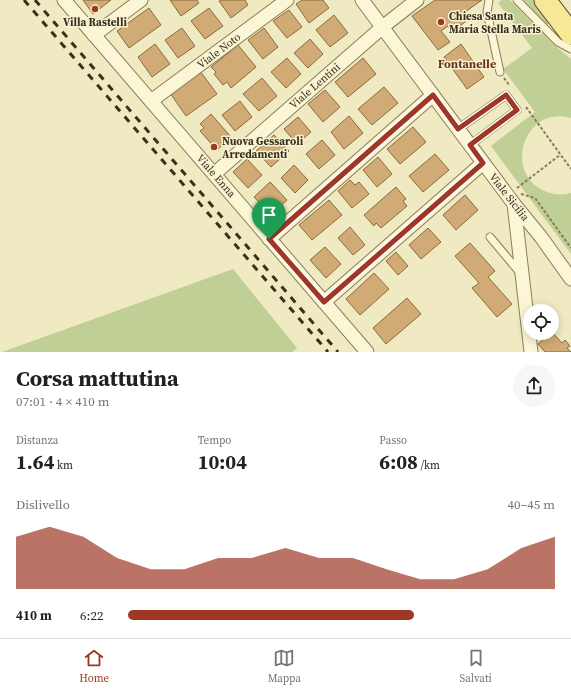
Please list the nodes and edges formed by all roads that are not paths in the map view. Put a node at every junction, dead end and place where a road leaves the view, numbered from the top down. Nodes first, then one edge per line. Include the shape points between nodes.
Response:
1 (64, 0) edge
2 (141, 0) edge
3 (287, 0) edge
4 (362, 0) edge
5 (417, 0) edge
6 (489, 0) edge
7 (516, 0) edge
8 (545, 0) edge
9 (383, 28) junction
10 (94, 35) junction
11 (570, 36) edge
12 (500, 72) dead end
13 (433, 95) junction
14 (151, 101) junction
15 (458, 129) junction
16 (470, 145) junction
17 (483, 163) junction
18 (214, 174) junction
19 (511, 197) junction
20 (490, 237) dead end
21 (269, 239) junction
22 (522, 276) junction
23 (571, 277) edge
24 (324, 302) junction
25 (367, 352) edge
26 (531, 352) edge

1 - 10 street, Viale Enna
2 - 10 street
3 - 14 street, Viale Noto
4 - 9 street, Viale Sicilia
5 - 9 street, Viale Lentini
6 - 12 lane via 487,12
7 - 11 lane via 558,42
8 - 11 main road
9 - 13 street, Viale Sicilia
9 - 18 street, Viale Lentini
10 - 14 street, Viale Enna
13 - 15 street, Viale Sicilia
13 - 21 street
14 - 18 street, Viale Enna
15 - 16 street, Viale Sicilia
15 - 16 lane via 506,95 517,110
16 - 17 street, Viale Sicilia
17 - 19 street, Viale Sicilia
17 - 24 street
18 - 21 street, Viale Enna
19 - 22 street
19 - 23 street, Viale Sicilia
20 - 22 lane
21 - 24 street, Viale Enna
22 - 26 street
24 - 25 street, Viale Enna

